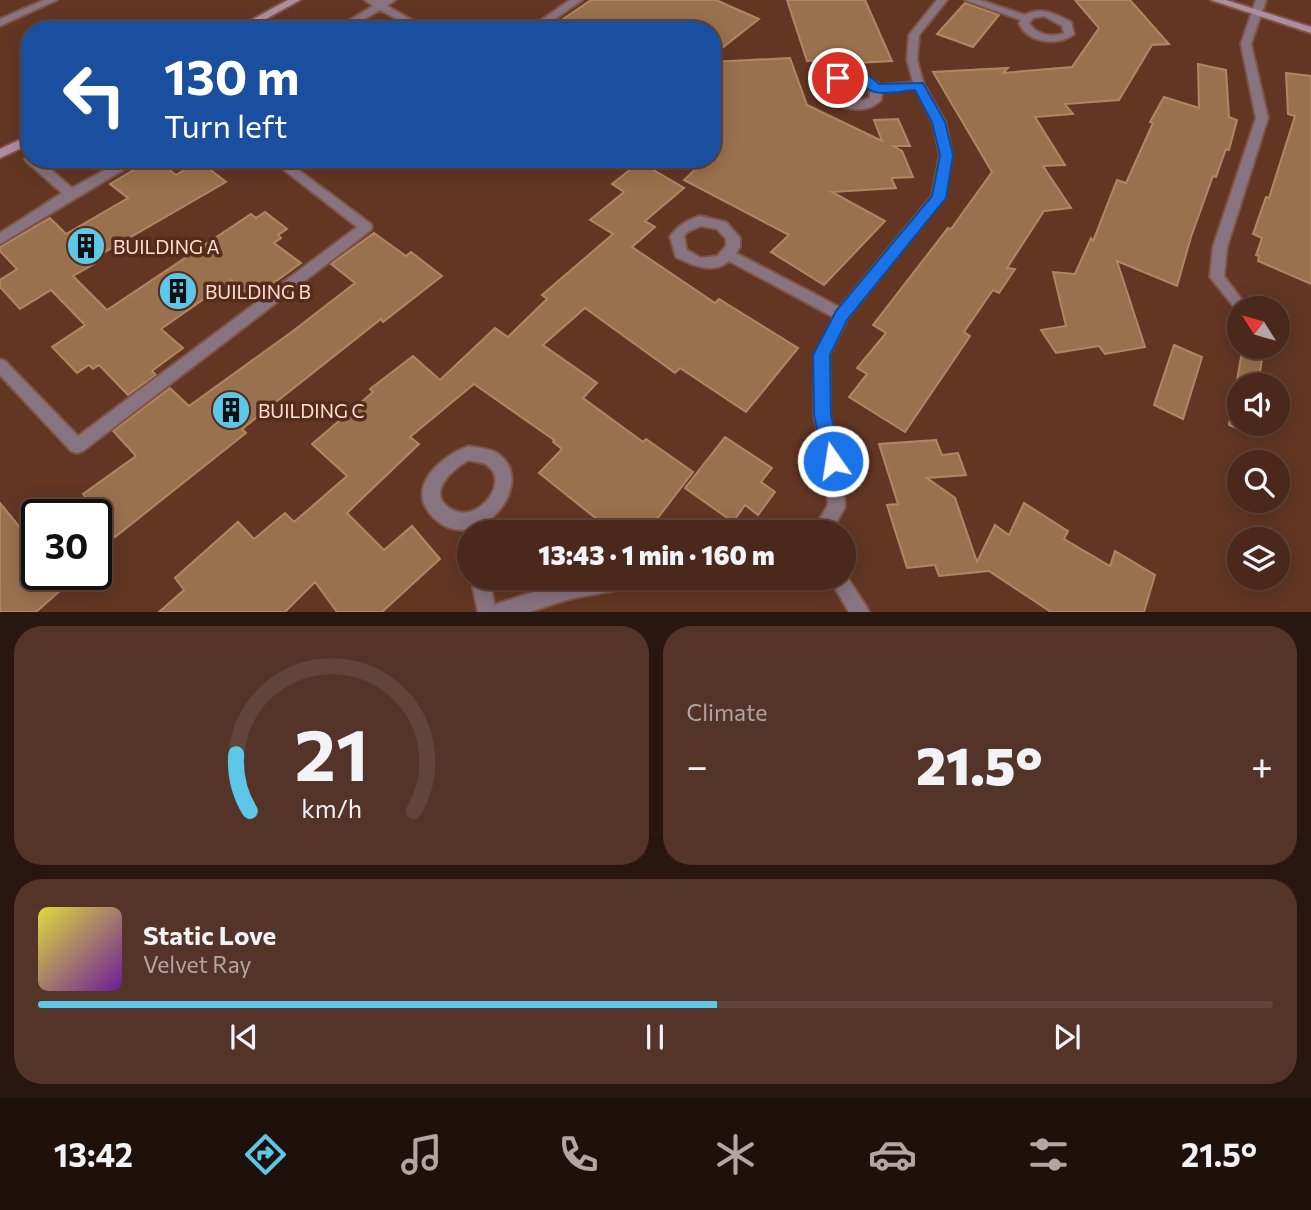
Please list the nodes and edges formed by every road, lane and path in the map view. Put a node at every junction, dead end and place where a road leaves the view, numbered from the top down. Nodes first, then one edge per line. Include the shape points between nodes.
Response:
1 (52, 0) edge
2 (295, 0) edge
3 (370, 0) edge
4 (390, 0) edge
5 (577, 0) edge
6 (942, 0) edge
7 (970, 0) edge
8 (1216, 0) edge
9 (1261, 0) edge
10 (380, 6) junction
11 (1255, 12) junction
12 (1025, 18) dead end
13 (255, 21) edge
14 (354, 21) edge
15 (408, 21) edge
16 (546, 21) edge
17 (0, 23) edge
18 (1311, 30) edge
19 (919, 85) junction
20 (877, 89) dead end
21 (21, 144) edge
22 (16, 146) junction
23 (21, 151) edge
24 (0, 154) edge
25 (41, 168) edge
26 (119, 168) edge
27 (288, 168) edge
28 (71, 194) junction
29 (0, 239) edge
30 (729, 255) dead end
31 (1232, 296) edge
32 (842, 316) junction
33 (0, 365) edge
34 (829, 520) edge
35 (469, 526) edge
36 (483, 590) edge
37 (569, 590) edge
38 (846, 590) edge
39 (487, 611) edge
40 (499, 611) edge
41 (860, 611) edge

1 - 17 street
2 - 13 main road
3 - 10 street
4 - 10 street
5 - 16 street
6 - 19 street via 914,35 912,60
7 - 12 street
8 - 11 main road
9 - 11 street
10 - 14 street
10 - 15 street
11 - 18 main road
11 - 31 street via 1246,44 1262,118 1220,247 1217,277
19 - 20 street
19 - 32 street via 939,122 946,155 939,198
21 - 22 main road
22 - 23 street
22 - 24 main road
25 - 28 street
26 - 28 street
27 - 33 street via 366,227 77,446
28 - 29 street
30 - 32 street
32 - 34 street via 822,355 822,415 837,507
35 - 35 street via 494,507 505,481 494,459 482,454 455,457 435,478 432,491 442,514
36 - 39 street
37 - 40 street
38 - 41 street

